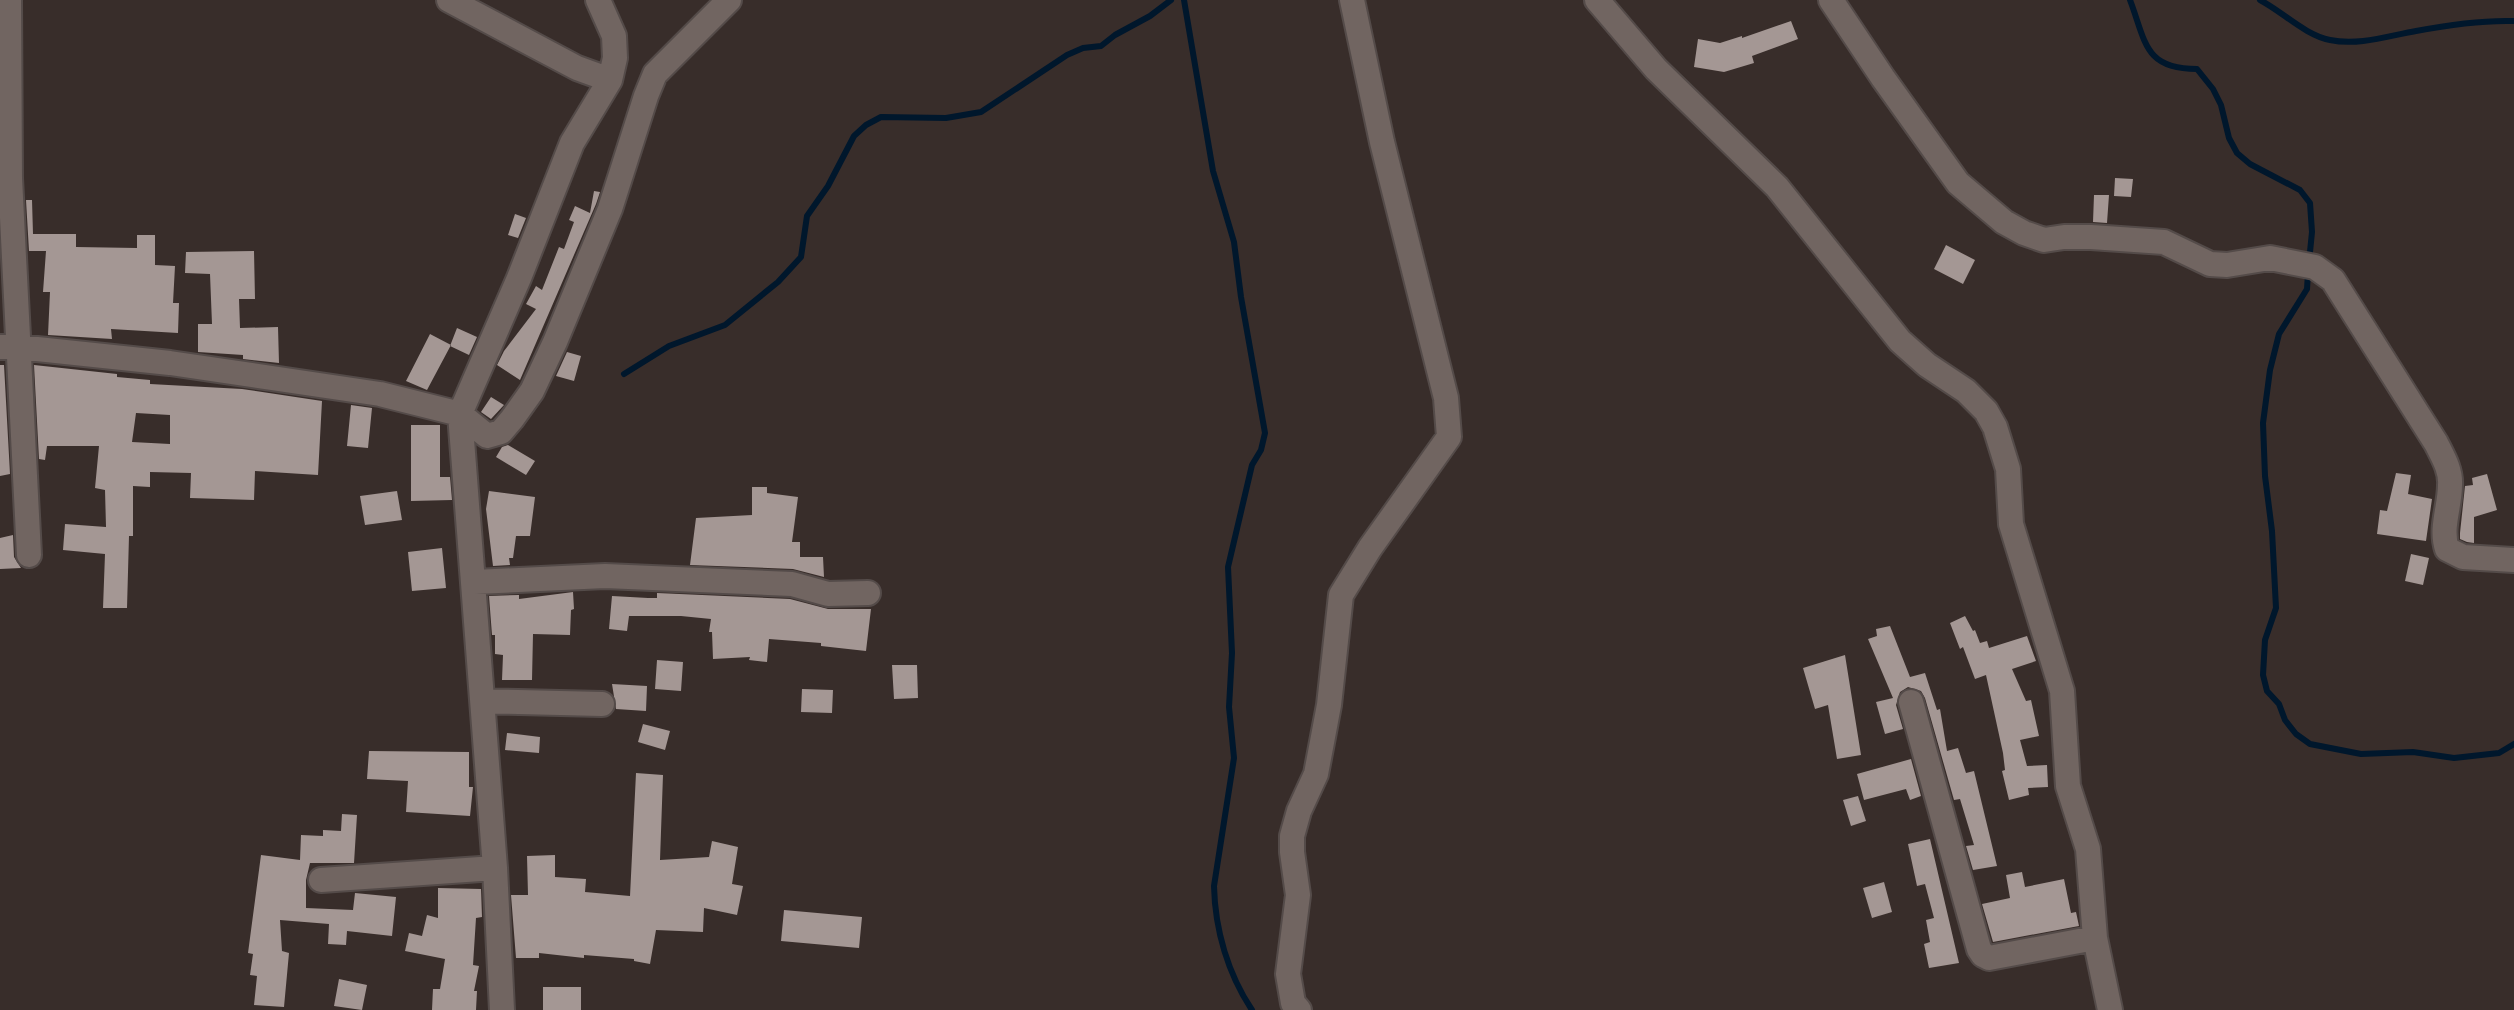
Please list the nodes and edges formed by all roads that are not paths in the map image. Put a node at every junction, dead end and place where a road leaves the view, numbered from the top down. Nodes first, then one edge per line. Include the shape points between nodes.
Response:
1 (9, 0) edge
2 (449, 0) edge
3 (598, 0) edge
4 (729, 0) edge
5 (1352, 0) edge
6 (1597, 0) edge
7 (1831, 0) edge
8 (610, 80) junction
9 (9, 347) edge
10 (460, 414) junction
11 (29, 555) dead end
12 (2514, 560) edge
13 (475, 582) junction
14 (868, 593) dead end
15 (483, 701) junction
16 (1911, 702) dead end
17 (602, 704) dead end
18 (495, 868) junction
19 (321, 880) dead end
20 (2095, 938) junction
21 (502, 1010) edge
22 (1299, 1010) edge
23 (2110, 1010) edge

1 - 9 street
2 - 8 street
3 - 8 street via 614,36
4 - 10 street via 655,74 610,209 532,391 501,432 487,436
5 - 22 street via 1446,398 1449,437 1341,595 1318,760 1292,836 1298,895 1288,974
6 - 20 street via 1656,69 1777,187 1900,341 1966,391 1995,427 2008,469 2011,524 2062,691 2068,786 2088,849
7 - 12 street via 1958,183 2004,222 2044,240 2164,242 2210,264 2270,258 2315,267 2333,280 2449,468 2447,549 2463,557
8 - 10 street via 572,143
9 - 10 street via 170,363 380,394
9 - 11 street
10 - 13 street
13 - 14 street via 605,576 792,584 828,594
13 - 15 street
15 - 17 street
15 - 18 street
16 - 20 street via 1983,955
18 - 19 street
18 - 21 street
20 - 23 street

